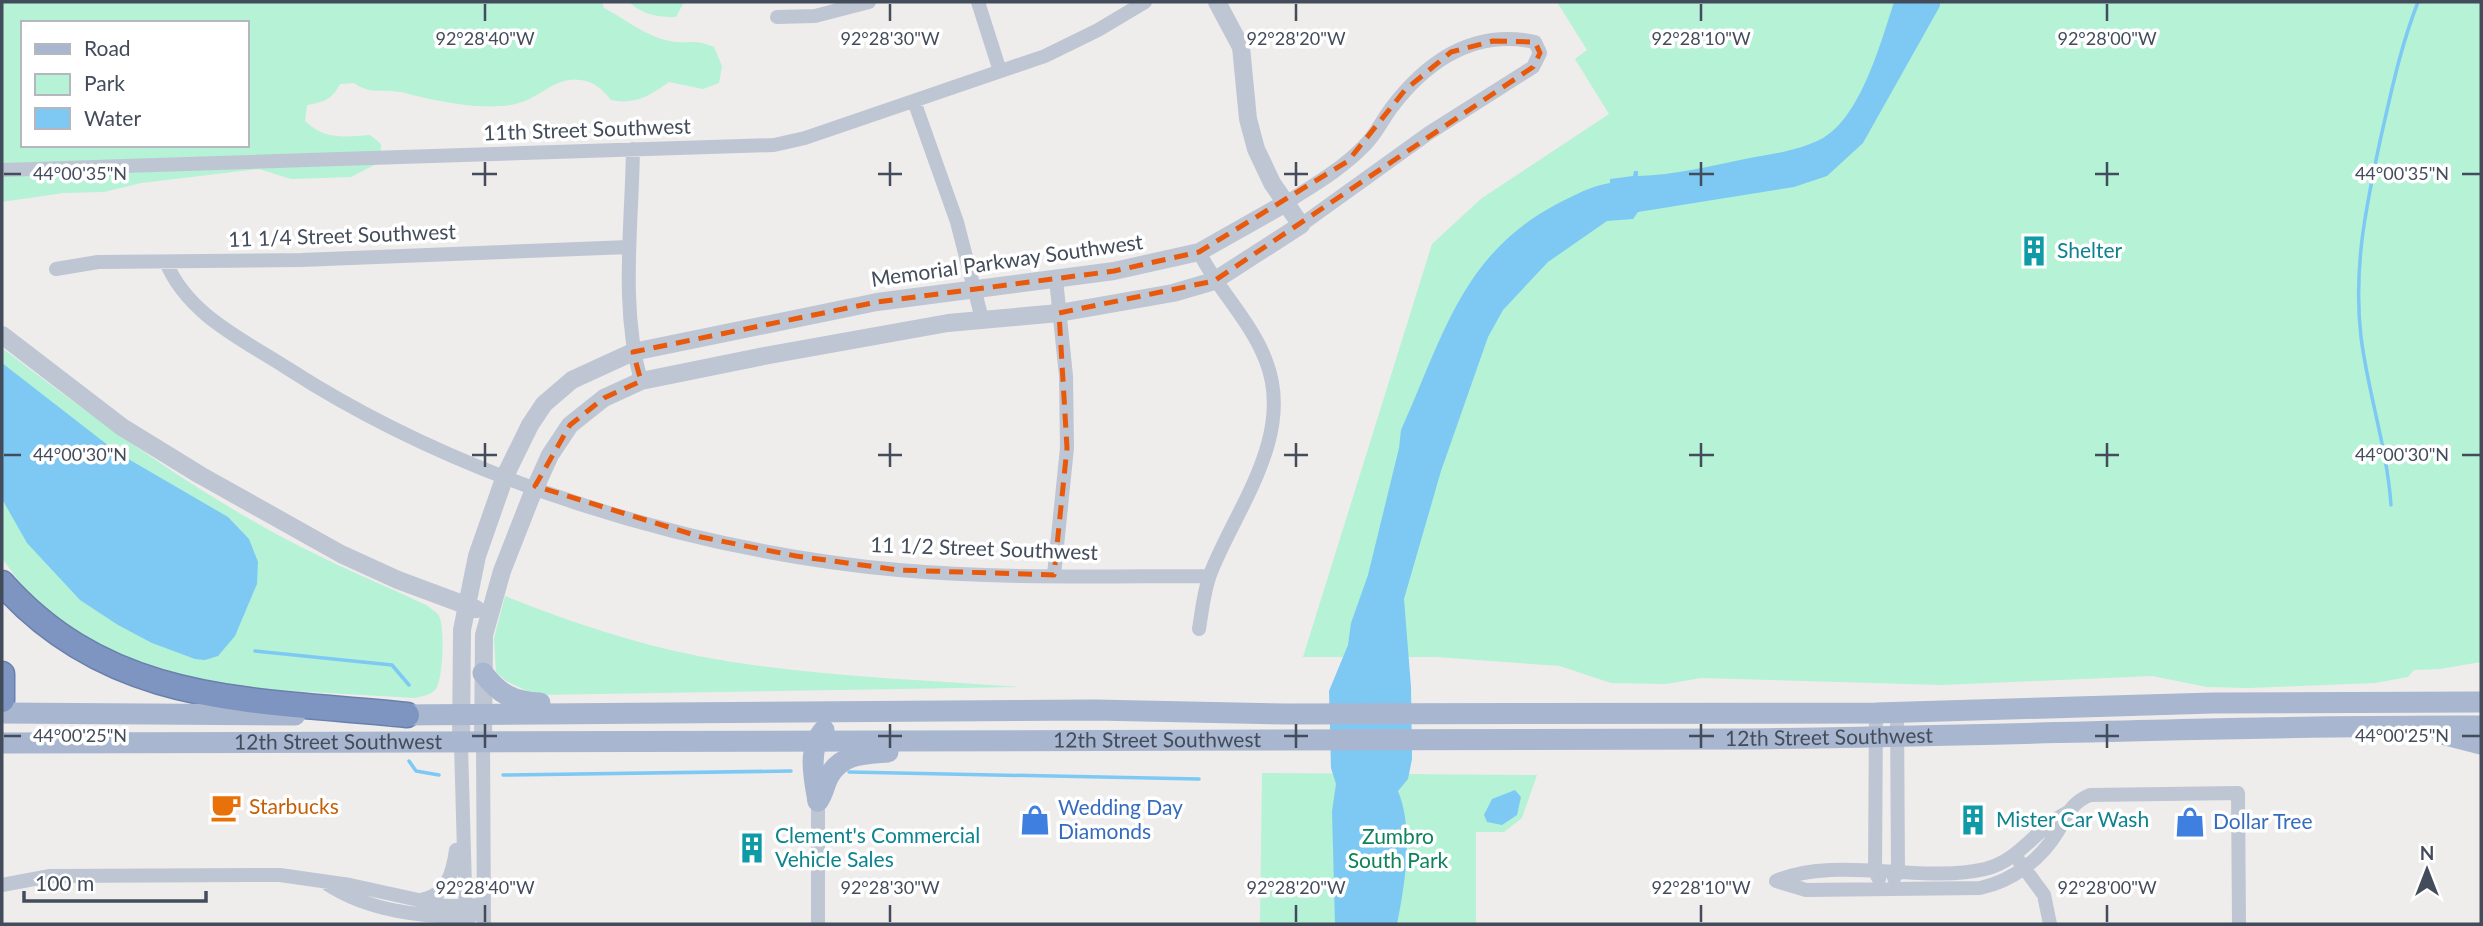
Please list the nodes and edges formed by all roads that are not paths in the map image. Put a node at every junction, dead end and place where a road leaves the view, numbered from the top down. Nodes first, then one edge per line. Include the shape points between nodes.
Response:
1 (869, 2) edge
2 (978, 2) edge
3 (1145, 2) edge
4 (1217, 2) edge
5 (777, 17) dead end
6 (1000, 71) junction
7 (914, 101) junction
8 (633, 149) junction
9 (2, 170) edge
10 (1286, 203) junction
11 (1301, 225) junction
12 (629, 247) junction
13 (1199, 252) junction
14 (166, 262) junction
15 (56, 269) dead end
16 (1056, 279) junction
17 (1214, 281) junction
18 (976, 287) junction
19 (1059, 313) junction
20 (982, 319) junction
21 (2, 335) edge
22 (634, 352) junction
23 (641, 382) junction
24 (505, 476) junction
25 (535, 486) junction
26 (1054, 575) junction
27 (1209, 576) junction
28 (2, 583) edge
29 (465, 606) junction
30 (489, 612) junction
31 (1199, 629) dead end
32 (483, 673) junction
33 (2, 674) edge
34 (2481, 688) edge
35 (2, 700) edge
36 (2375, 702) junction
37 (2481, 702) edge
38 (919, 711) junction
39 (2, 713) edge
40 (1886, 713) junction
41 (483, 714) junction
42 (407, 715) junction
43 (461, 715) junction
44 (567, 715) junction
45 (2377, 726) junction
46 (2481, 726) edge
47 (1887, 738) junction
48 (817, 739) junction
49 (740, 740) junction
50 (974, 741) junction
51 (2, 743) edge
52 (483, 743) junction
53 (461, 744) junction
54 (2481, 744) edge
55 (813, 774) junction
56 (818, 801) junction
57 (461, 810) junction
58 (2070, 811) junction
59 (2014, 855) junction
60 (2025, 868) junction
61 (1875, 872) junction
62 (1898, 872) junction
63 (322, 880) junction
64 (2, 885) edge
65 (1886, 891) junction
66 (418, 901) junction
67 (465, 915) edge
68 (484, 915) edge
69 (818, 924) edge
70 (2050, 924) edge
71 (2239, 924) edge

1 - 5 street via 815,16
2 - 6 street
3 - 6 street, 11th Street Southwest via 1067,46
4 - 10 street via 1241,47 1248,120 1256,149
6 - 7 street, 11th Street Southwest
7 - 8 street, 11th Street Southwest via 785,143
7 - 18 street
8 - 9 street, 11th Street Southwest
8 - 12 street
10 - 11 street
10 - 11 street, Memorial Parkway Southwest via 1362,149 1405,90 1451,52 1493,41 1535,42 1540,53 1533,67 1429,133
10 - 13 street, Memorial Parkway Southwest
11 - 17 street, Memorial Parkway Southwest
12 - 14 street, 11 1/4 Street Southwest
12 - 22 street
13 - 16 street, Memorial Parkway Southwest
13 - 17 street
14 - 15 street, 11 1/4 Street Southwest via 98,262
14 - 24 street, 11 1/2 Street Southwest via 183,294 194,304 302,378 414,437
16 - 18 street, Memorial Parkway Southwest
16 - 19 street
17 - 19 street, Memorial Parkway Southwest
17 - 27 street via 1266,362 1272,413 1267,449
18 - 20 street
18 - 22 street, Memorial Parkway Southwest via 877,302
19 - 20 street, Memorial Parkway Southwest
19 - 26 street via 1067,448
20 - 23 street, Memorial Parkway Southwest
21 - 29 street via 122,427 200,475 341,554
22 - 23 street
22 - 24 street, Memorial Parkway Southwest via 587,371 556,392 530,425
23 - 25 street, Memorial Parkway Southwest via 604,398 570,425
24 - 25 street, 11 1/2 Street Southwest
24 - 29 street, Memorial Parkway Southwest
25 - 26 street, 11 1/2 Street Southwest via 701,537 796,556 924,572
25 - 30 street, Memorial Parkway Southwest
26 - 27 street, 11 1/2 Street Southwest
27 - 31 street
28 - 42 highway via 56,635 138,677 214,695
29 - 30 street
29 - 43 street, Memorial Parkway Southwest
30 - 32 street, Memorial Parkway Southwest
32 - 41 street, Memorial Parkway Southwest
32 - 44 main road via 508,698 549,704
33 - 35 highway
34 - 36 main road
36 - 37 main road, 12th Street Southwest
36 - 40 main road, 12th Street Southwest
38 - 40 main road, 12th Street Southwest
38 - 44 main road, 12th Street Southwest
38 - 48 main road via 831,725
39 - 42 main road, 12th Street Southwest
40 - 47 street
40 - 47 street
41 - 43 main road, 12th Street Southwest
41 - 44 main road, 12th Street Southwest
41 - 52 street, Memorial Parkway Southwest
42 - 43 main road, 12th Street Southwest
43 - 53 street, Memorial Parkway Southwest
45 - 46 main road, 12th Street Southwest
45 - 47 main road, 12th Street Southwest via 2188,727
45 - 54 main road
47 - 50 main road, 12th Street Southwest
47 - 61 street
47 - 62 street
48 - 49 main road, 12th Street Southwest
48 - 50 main road, 12th Street Southwest
48 - 55 main road
49 - 52 main road, 12th Street Southwest
49 - 55 main road via 755,747 799,753
50 - 56 main road via 850,757 832,772
51 - 53 main road, 12th Street Southwest
52 - 53 main road, 12th Street Southwest
52 - 68 street, Memorial Parkway Southwest
53 - 57 street, Memorial Parkway Southwest
55 - 56 main road
56 - 69 street
57 - 66 street via 453,870 431,898
57 - 67 street, Memorial Parkway Southwest
58 - 59 street via 2046,823
58 - 60 street via 2047,847
58 - 71 street via 2082,798 2109,793 2238,793
59 - 60 street
59 - 62 street via 1975,871
60 - 65 street via 1980,888
60 - 70 street via 2044,895
61 - 62 street
61 - 65 street
61 - 65 street via 1803,873 1776,881 1806,890
62 - 65 street
63 - 64 street via 280,875 50,876
63 - 66 street
63 - 67 street via 366,903 443,918
66 - 67 street
67 - 68 street

